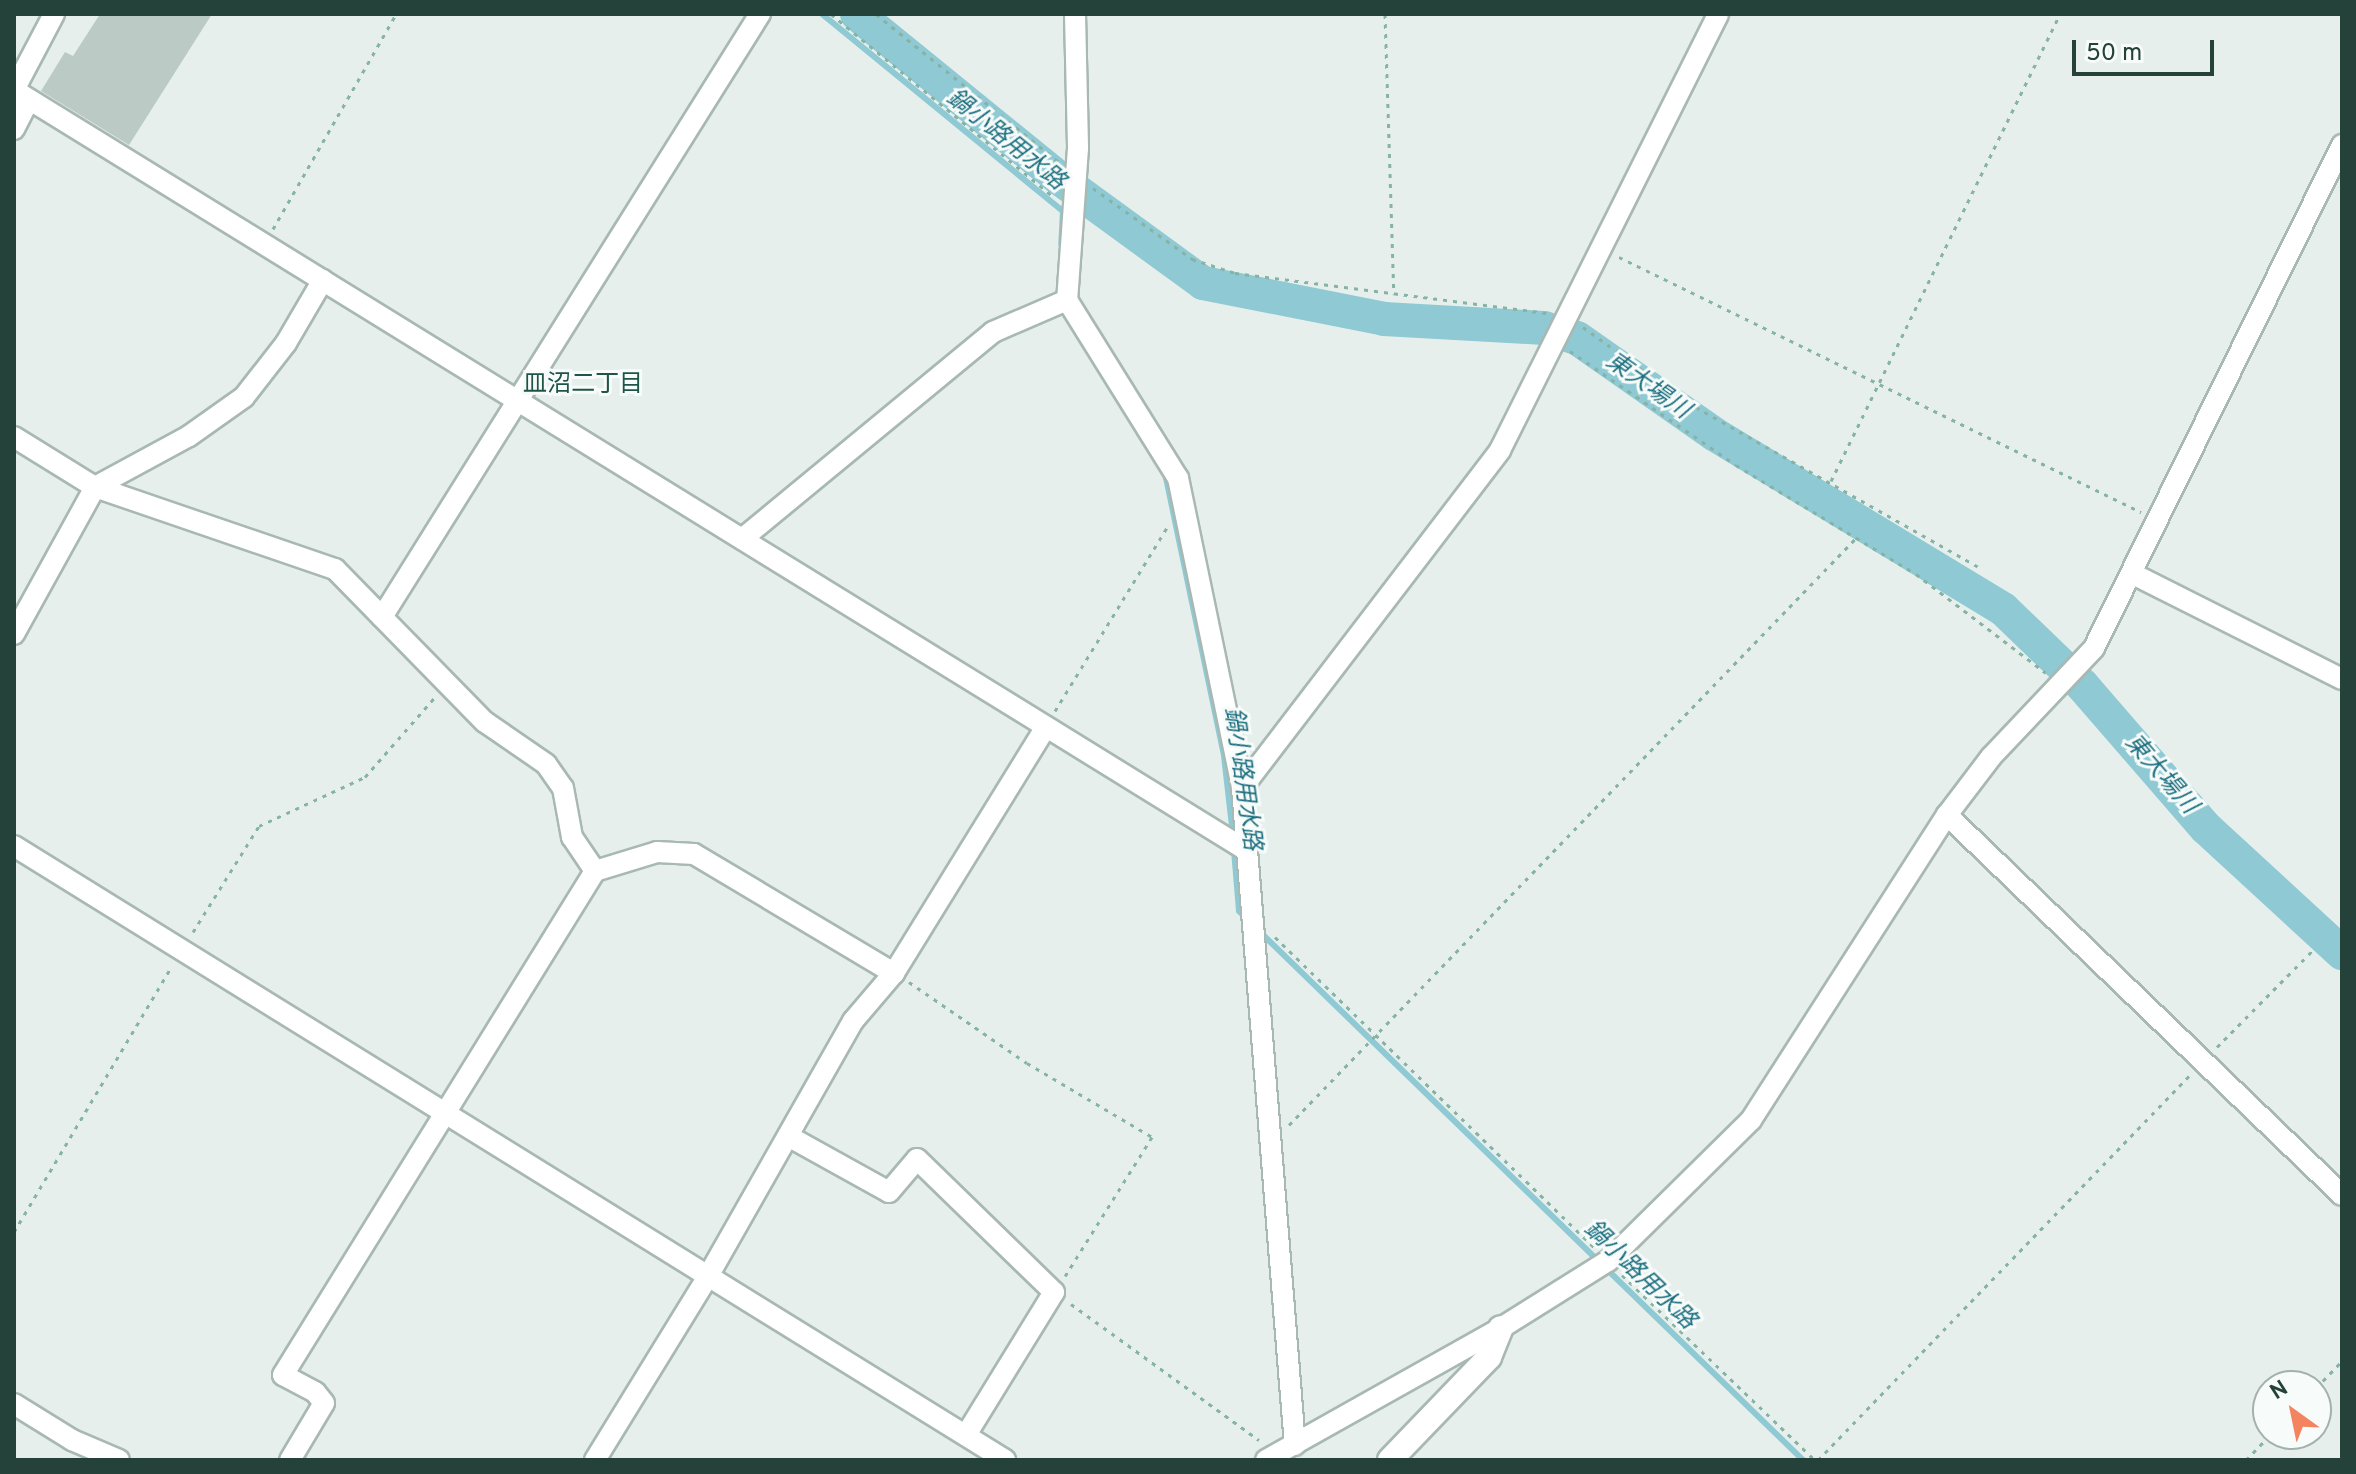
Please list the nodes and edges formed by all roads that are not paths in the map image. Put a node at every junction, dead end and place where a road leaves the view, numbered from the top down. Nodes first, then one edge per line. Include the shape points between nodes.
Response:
1 (54, 14) edge
2 (760, 14) edge
3 (1075, 14) edge
4 (1718, 14) edge
5 (19, 94) edge
6 (14, 129) edge
7 (2342, 145) edge
8 (323, 280) junction
9 (1067, 300) junction
10 (518, 401) junction
11 (14, 437) edge
12 (95, 487) junction
13 (742, 539) junction
14 (2133, 574) junction
15 (382, 617) junction
16 (14, 634) edge
17 (2342, 679) edge
18 (1046, 727) junction
19 (1242, 788) junction
20 (1947, 815) junction
21 (14, 846) edge
22 (1246, 850) junction
23 (595, 871) junction
24 (894, 973) junction
25 (442, 1113) junction
26 (788, 1136) junction
27 (2342, 1195) edge
28 (707, 1278) junction
29 (1501, 1328) junction
30 (14, 1404) edge
31 (966, 1435) junction
32 (1284, 1454) edge
33 (119, 1460) edge
34 (290, 1460) edge
35 (595, 1460) edge
36 (1005, 1460) edge
37 (1390, 1460) edge

1 - 5 street
2 - 10 street
3 - 9 street via 1077,176
4 - 19 street via 1500,450
5 - 6 street
5 - 8 street
7 - 14 street
8 - 10 street
8 - 12 street via 286,343 244,397 189,436
9 - 13 street via 993,332
9 - 19 street via 1178,478
10 - 13 street
10 - 15 street
11 - 12 street
12 - 15 street via 335,569
12 - 16 street
13 - 18 street
14 - 17 street
14 - 20 street via 2084,662 1991,757
15 - 23 street via 485,722 546,764 563,788 572,837
18 - 22 street
18 - 24 street
19 - 22 street
20 - 27 street
20 - 29 street via 1751,1120 1608,1261
21 - 25 street
22 - 32 street via 1271,1137
23 - 24 street via 657,852 694,854
23 - 25 street
24 - 26 street via 853,1021
25 - 28 street
25 - 34 street via 283,1375 315,1392 324,1403
26 - 28 street
26 - 31 street via 889,1192 917,1159 1054,1292
28 - 31 street
28 - 35 street
29 - 32 street
29 - 37 street via 1489,1357
30 - 33 street via 72,1440
31 - 36 street

